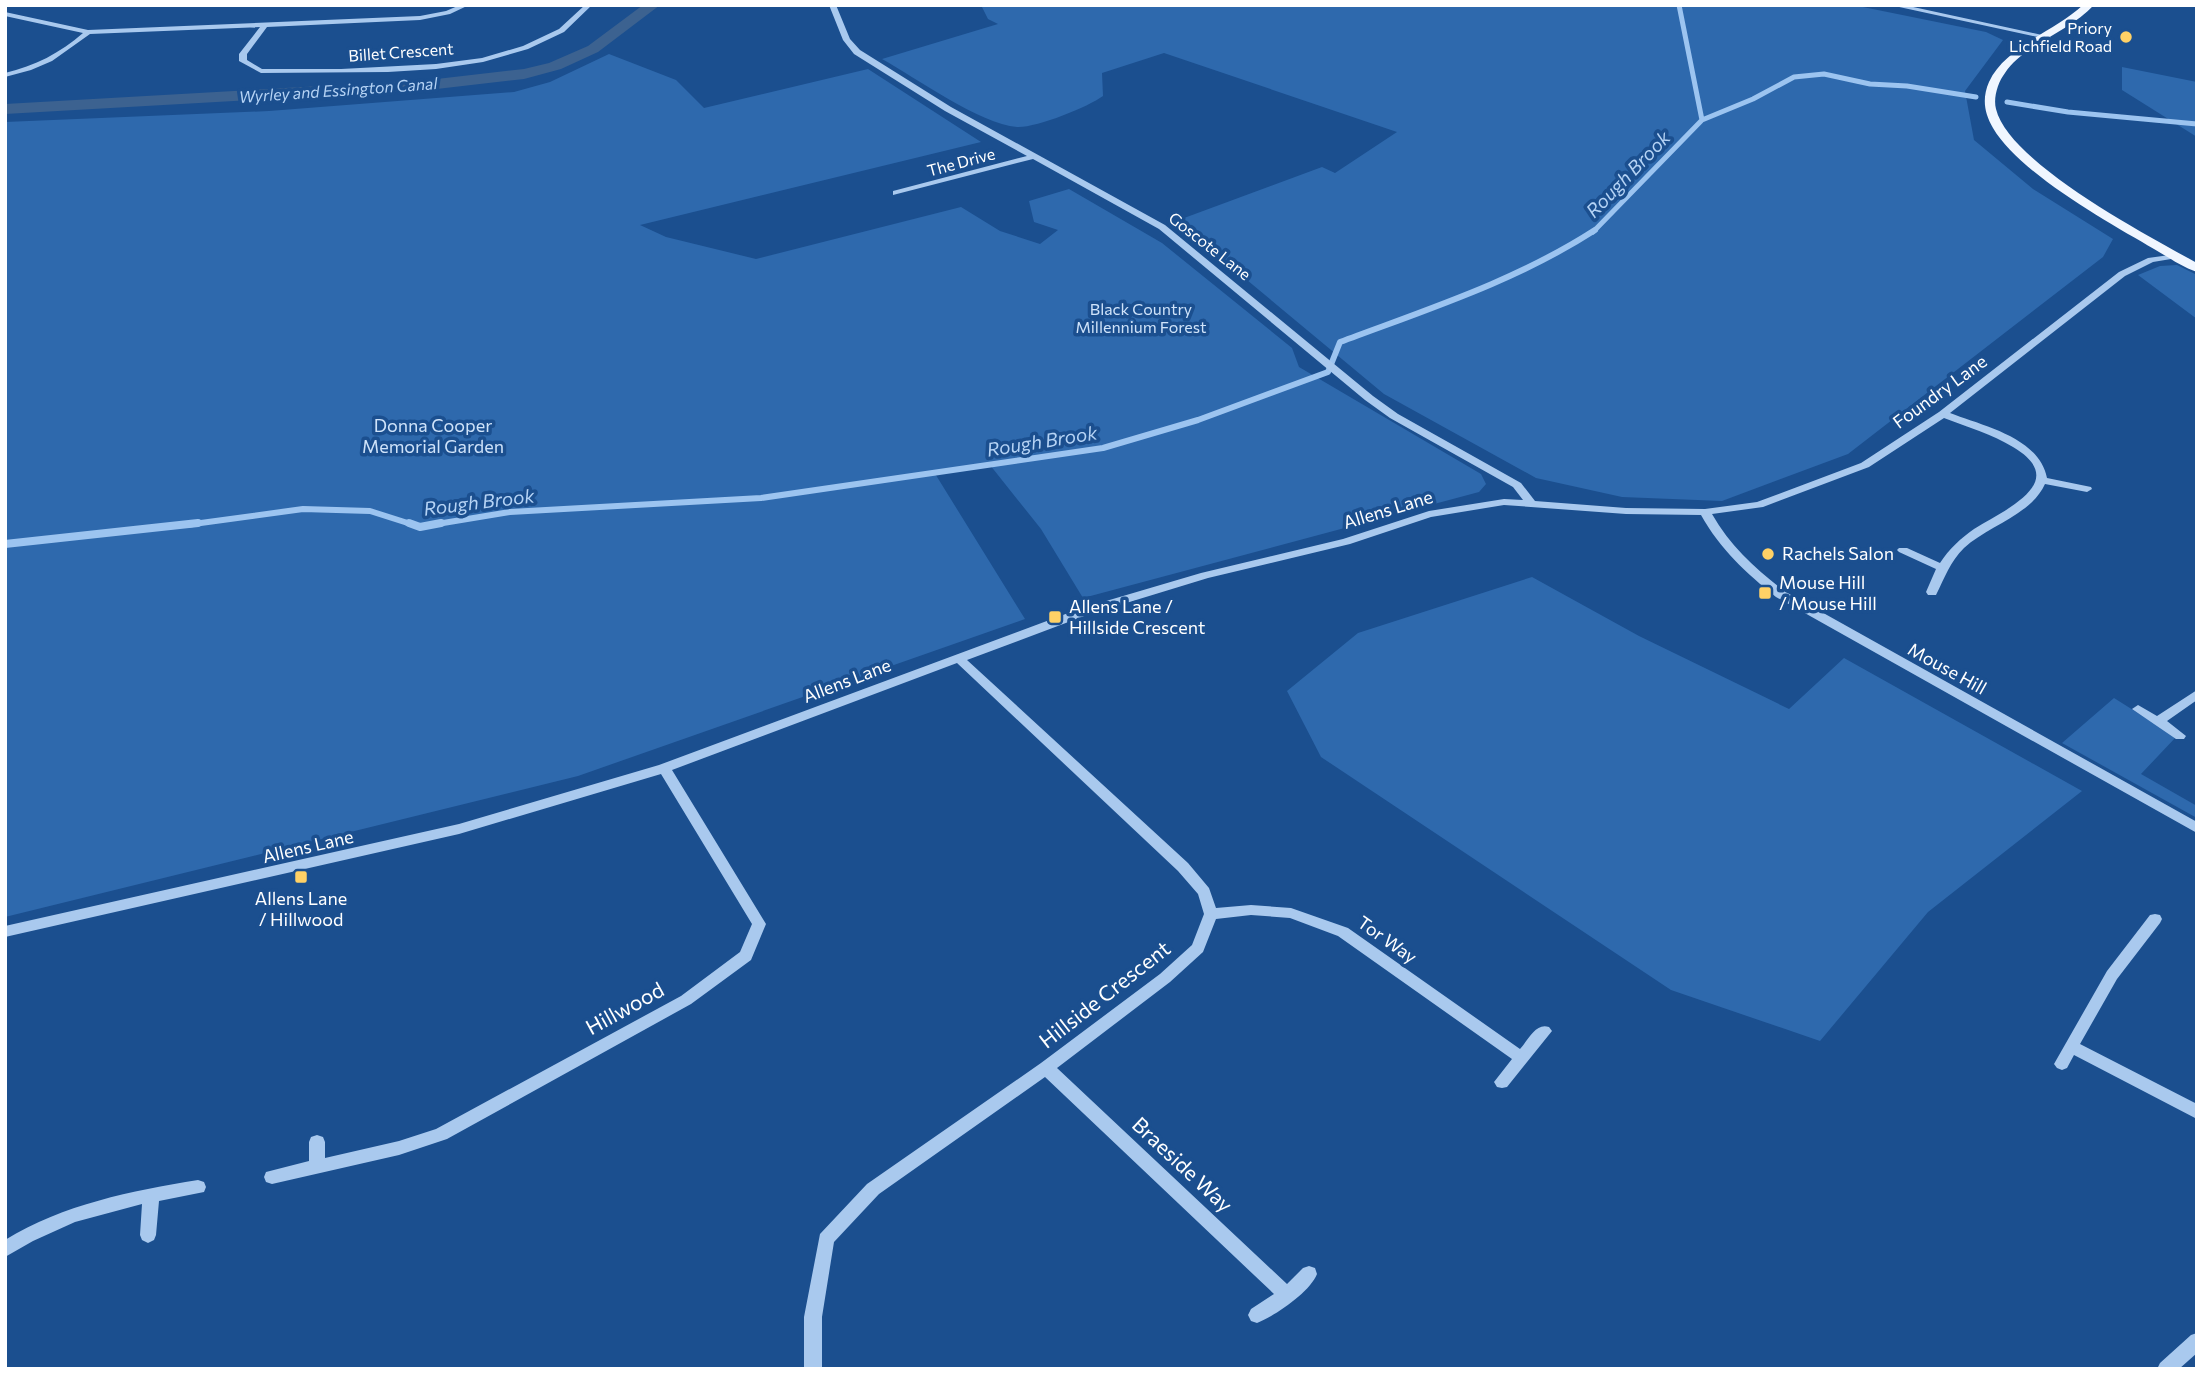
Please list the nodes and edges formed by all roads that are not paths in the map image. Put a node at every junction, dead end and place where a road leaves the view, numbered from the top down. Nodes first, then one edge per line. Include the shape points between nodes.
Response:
1 (466, 5) edge
2 (589, 5) edge
3 (832, 5) edge
4 (1893, 5) edge
5 (2089, 5) edge
6 (5, 14) edge
7 (264, 26) junction
8 (88, 32) junction
9 (2047, 37) junction
10 (5, 75) edge
11 (1033, 157) junction
12 (896, 193) dead end
13 (2174, 256) junction
14 (2197, 268) edge
15 (1943, 414) junction
16 (2043, 480) junction
17 (2087, 489) dead end
18 (1530, 502) junction
19 (1704, 512) junction
20 (1903, 550) dead end
21 (1940, 567) junction
22 (1932, 592) dead end
23 (958, 658) junction
24 (2197, 694) edge
25 (2137, 709) dead end
26 (2157, 722) junction
27 (2180, 736) dead end
28 (664, 768) junction
29 (2197, 828) edge
30 (1211, 914) junction
31 (2155, 919) dead end
32 (5, 932) edge
33 (1544, 1031) dead end
34 (2071, 1046) junction
35 (1521, 1057) junction
36 (2062, 1064) dead end
37 (1046, 1068) junction
38 (1502, 1082) dead end
39 (2197, 1112) edge
40 (317, 1142) dead end
41 (317, 1166) junction
42 (272, 1177) dead end
43 (198, 1187) dead end
44 (151, 1195) junction
45 (148, 1235) dead end
46 (5, 1249) edge
47 (1309, 1274) dead end
48 (1287, 1295) junction
49 (1256, 1315) dead end
50 (2197, 1341) edge
51 (813, 1369) edge
52 (2166, 1369) edge

1 - 7 street via 420,19
2 - 7 street, Billet Crescent via 560,33 509,54 406,69 261,71 249,67 243,54
3 - 11 street, Goscote Lane via 847,40 859,54
4 - 9 street
5 - 9 main road
6 - 8 street
7 - 8 street
8 - 10 street via 64,54
9 - 13 main road via 2009,61 1995,81 1990,109 2008,142 2080,198
11 - 12 street, The Drive
11 - 18 street, Goscote Lane via 1162,227 1394,416 1517,485
13 - 14 main road
13 - 15 street, Foundry Lane via 2151,260 2122,274
15 - 16 street via 2028,452
15 - 19 street, Foundry Lane via 1865,465 1810,488 1759,505
16 - 17 street
16 - 21 street via 2037,495 1969,538
18 - 19 street, Allens Lane
18 - 23 street, Allens Lane via 1429,514 1346,542 1205,575 1083,612
19 - 29 street, Mouse Hill via 1739,562 1780,594
20 - 21 street
21 - 22 street
23 - 28 street, Allens Lane
23 - 30 street via 1182,867 1204,892
24 - 26 street
25 - 26 street
26 - 27 street
28 - 32 street, Allens Lane via 459,830
28 - 41 street, Hillwood via 759,924 746,956 686,1000 442,1134
30 - 35 street, Tor Way via 1291,913 1343,932
30 - 37 street, Hillside Crescent via 1198,948
31 - 34 street via 2112,975
33 - 35 street
34 - 36 street
34 - 39 street
35 - 38 street
37 - 48 street, Braeside Way
37 - 51 street, Hillside Crescent via 873,1189 825,1239 813,1317
40 - 41 street
41 - 42 street, Hillwood
43 - 44 street
44 - 45 street
44 - 46 street via 56,1220
47 - 48 street
48 - 49 street
50 - 52 street

